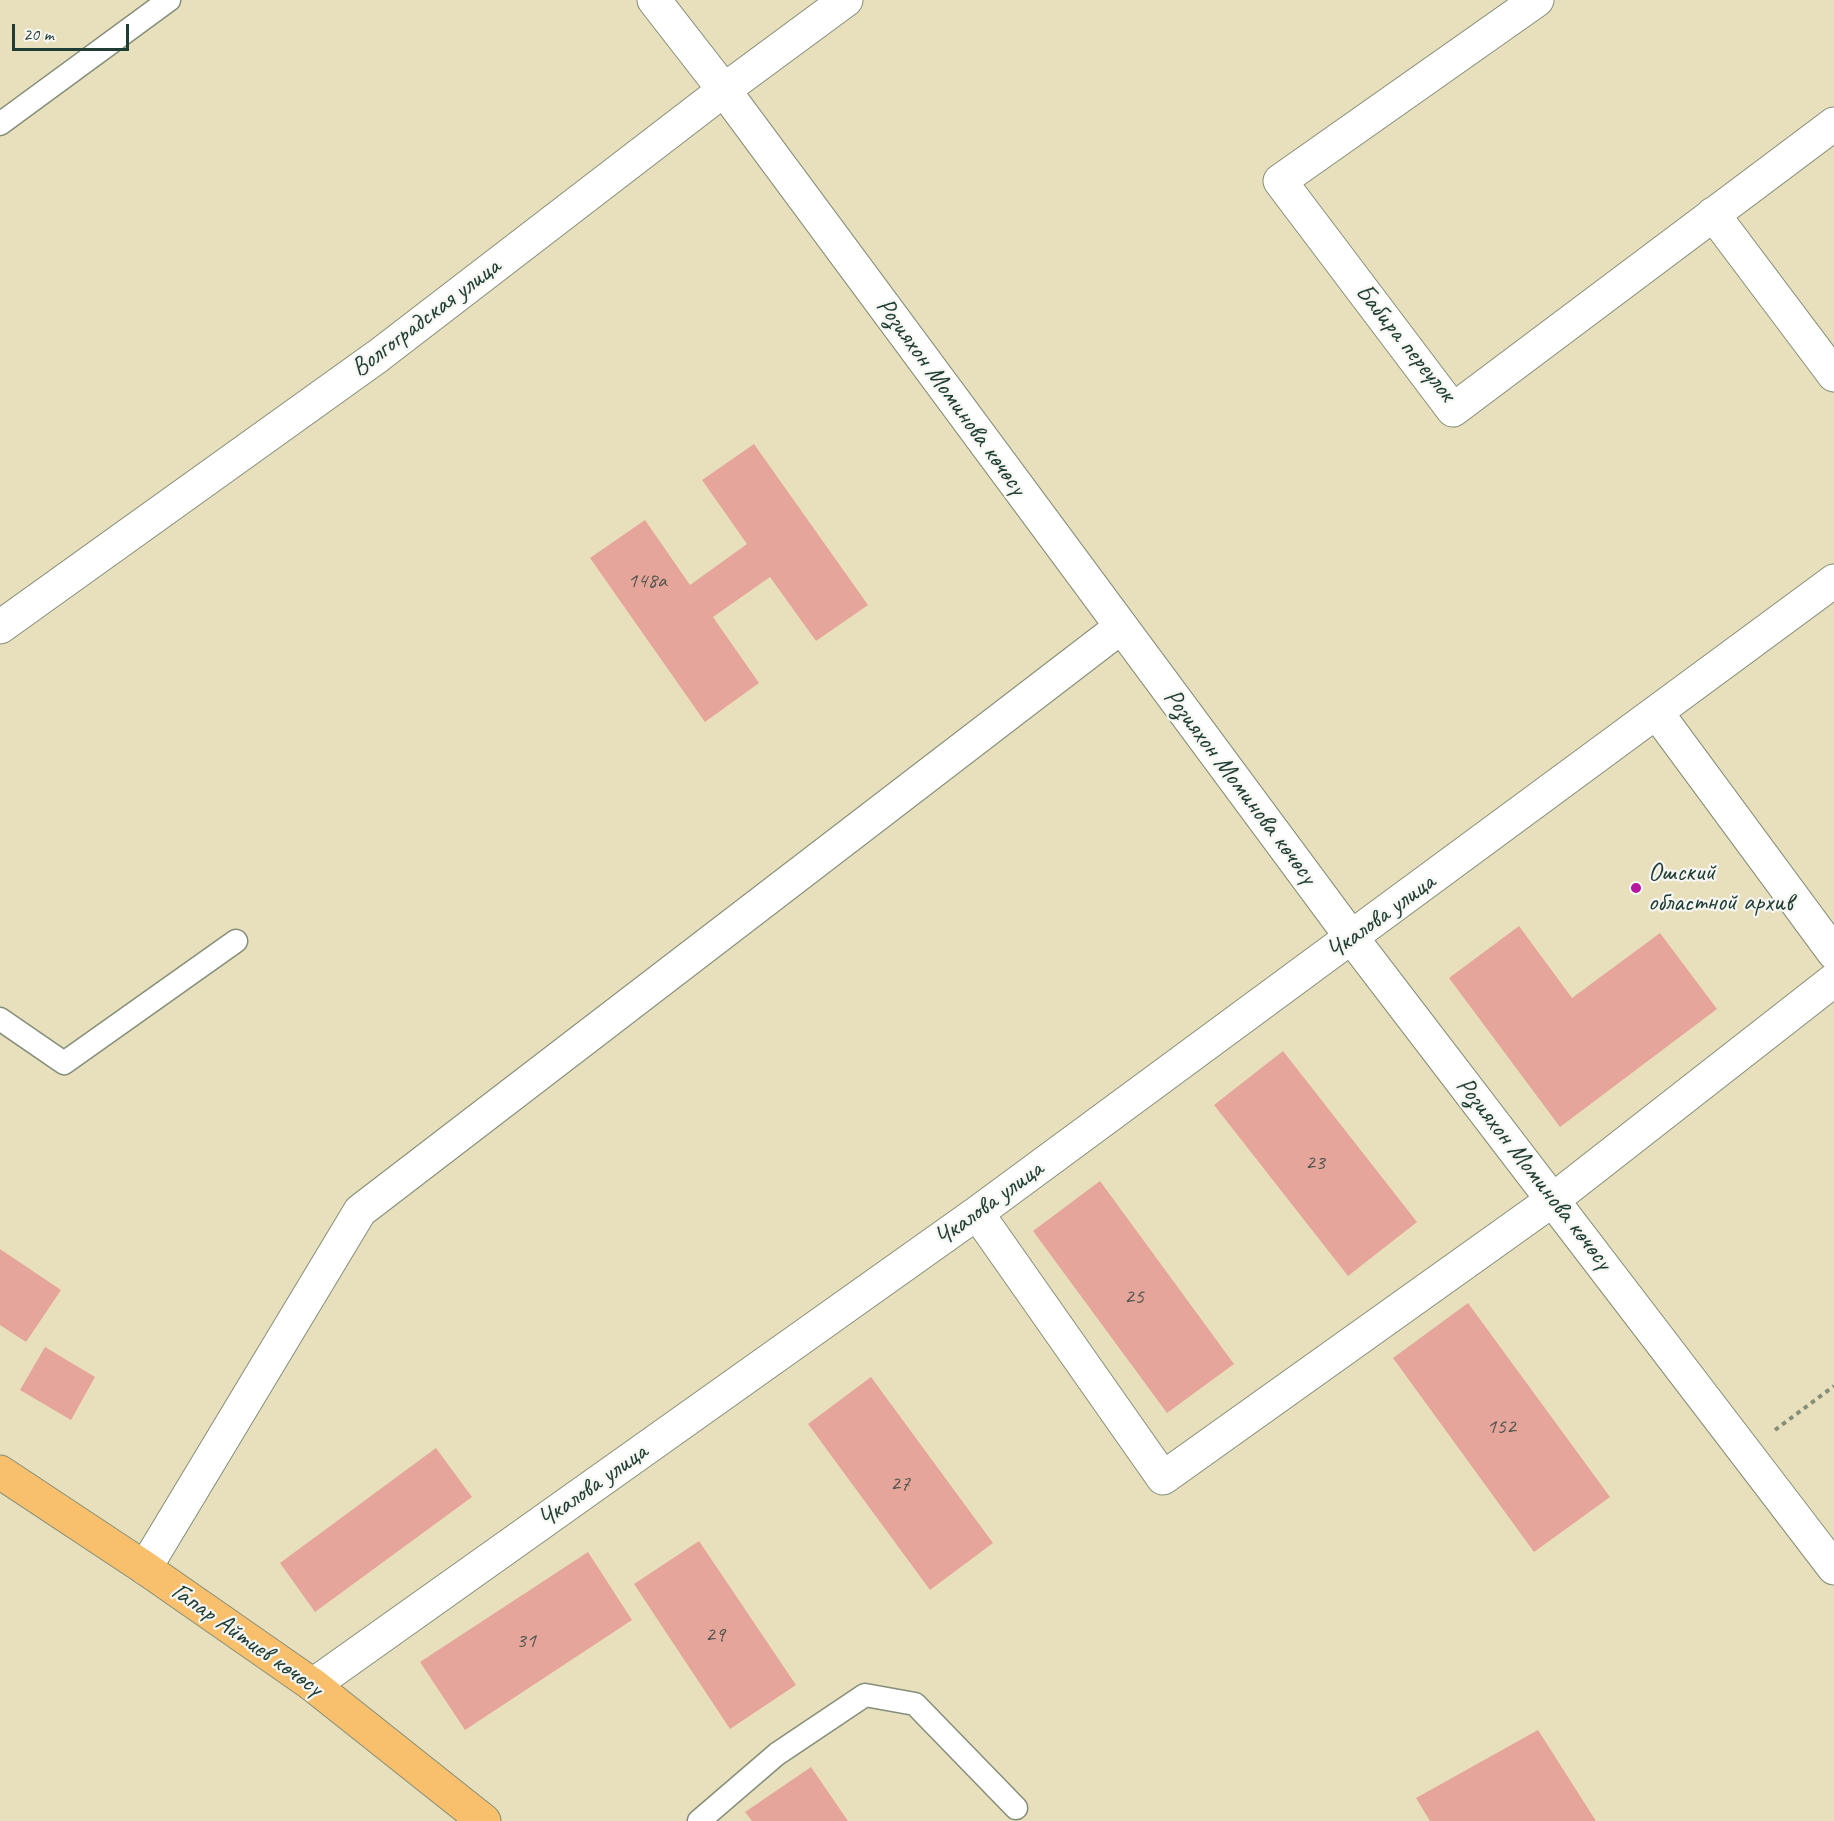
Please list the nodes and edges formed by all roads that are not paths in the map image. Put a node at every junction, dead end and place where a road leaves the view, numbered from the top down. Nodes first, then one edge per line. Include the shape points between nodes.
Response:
1 (654, 0) edge
2 (846, 0) edge
3 (1538, 0) edge
4 (155, 4) edge
5 (724, 90) junction
6 (0, 124) edge
7 (1834, 124) edge
8 (1713, 214) junction
9 (1834, 375) edge
10 (1834, 581) edge
11 (0, 627) edge
12 (1121, 627) junction
13 (1657, 713) junction
14 (1352, 938) junction
15 (236, 941) dead end
16 (1834, 953) edge
17 (1834, 980) edge
18 (0, 1019) edge
19 (1554, 1199) junction
20 (977, 1213) junction
21 (0, 1472) edge
22 (145, 1568) junction
23 (1834, 1568) edge
24 (314, 1686) junction
25 (1016, 1808) dead end
26 (483, 1821) edge
27 (699, 1821) edge

1 - 5 street, Розияхон Моминова көчөсү
2 - 5 street, Волгоградская улица
3 - 8 street, Бабира переулок via 1281,181 1453,410
4 - 6 lane
5 - 11 street, Волгоградская улица via 378,356
5 - 12 street, Розияхон Моминова көчөсү
7 - 8 street, Бабира переулок
8 - 9 street
10 - 13 street, Чкалова улица
12 - 14 street, Розияхон Моминова көчөсү
12 - 22 street via 360,1211
13 - 14 street, Чкалова улица
13 - 16 street
14 - 19 street, Розияхон Моминова көчөсү
14 - 20 street, Чкалова улица
15 - 18 lane via 64,1063
17 - 19 street
19 - 20 street via 1163,1478
19 - 23 street, Розияхон Моминова көчөсү
20 - 24 street, Чкалова улица
21 - 22 main road, Гапар Айтиев көчөсү
22 - 24 main road, Гапар Айтиев көчөсү
24 - 26 main road, Гапар Айтиев көчөсү
25 - 27 lane via 915,1704 865,1695 777,1754

